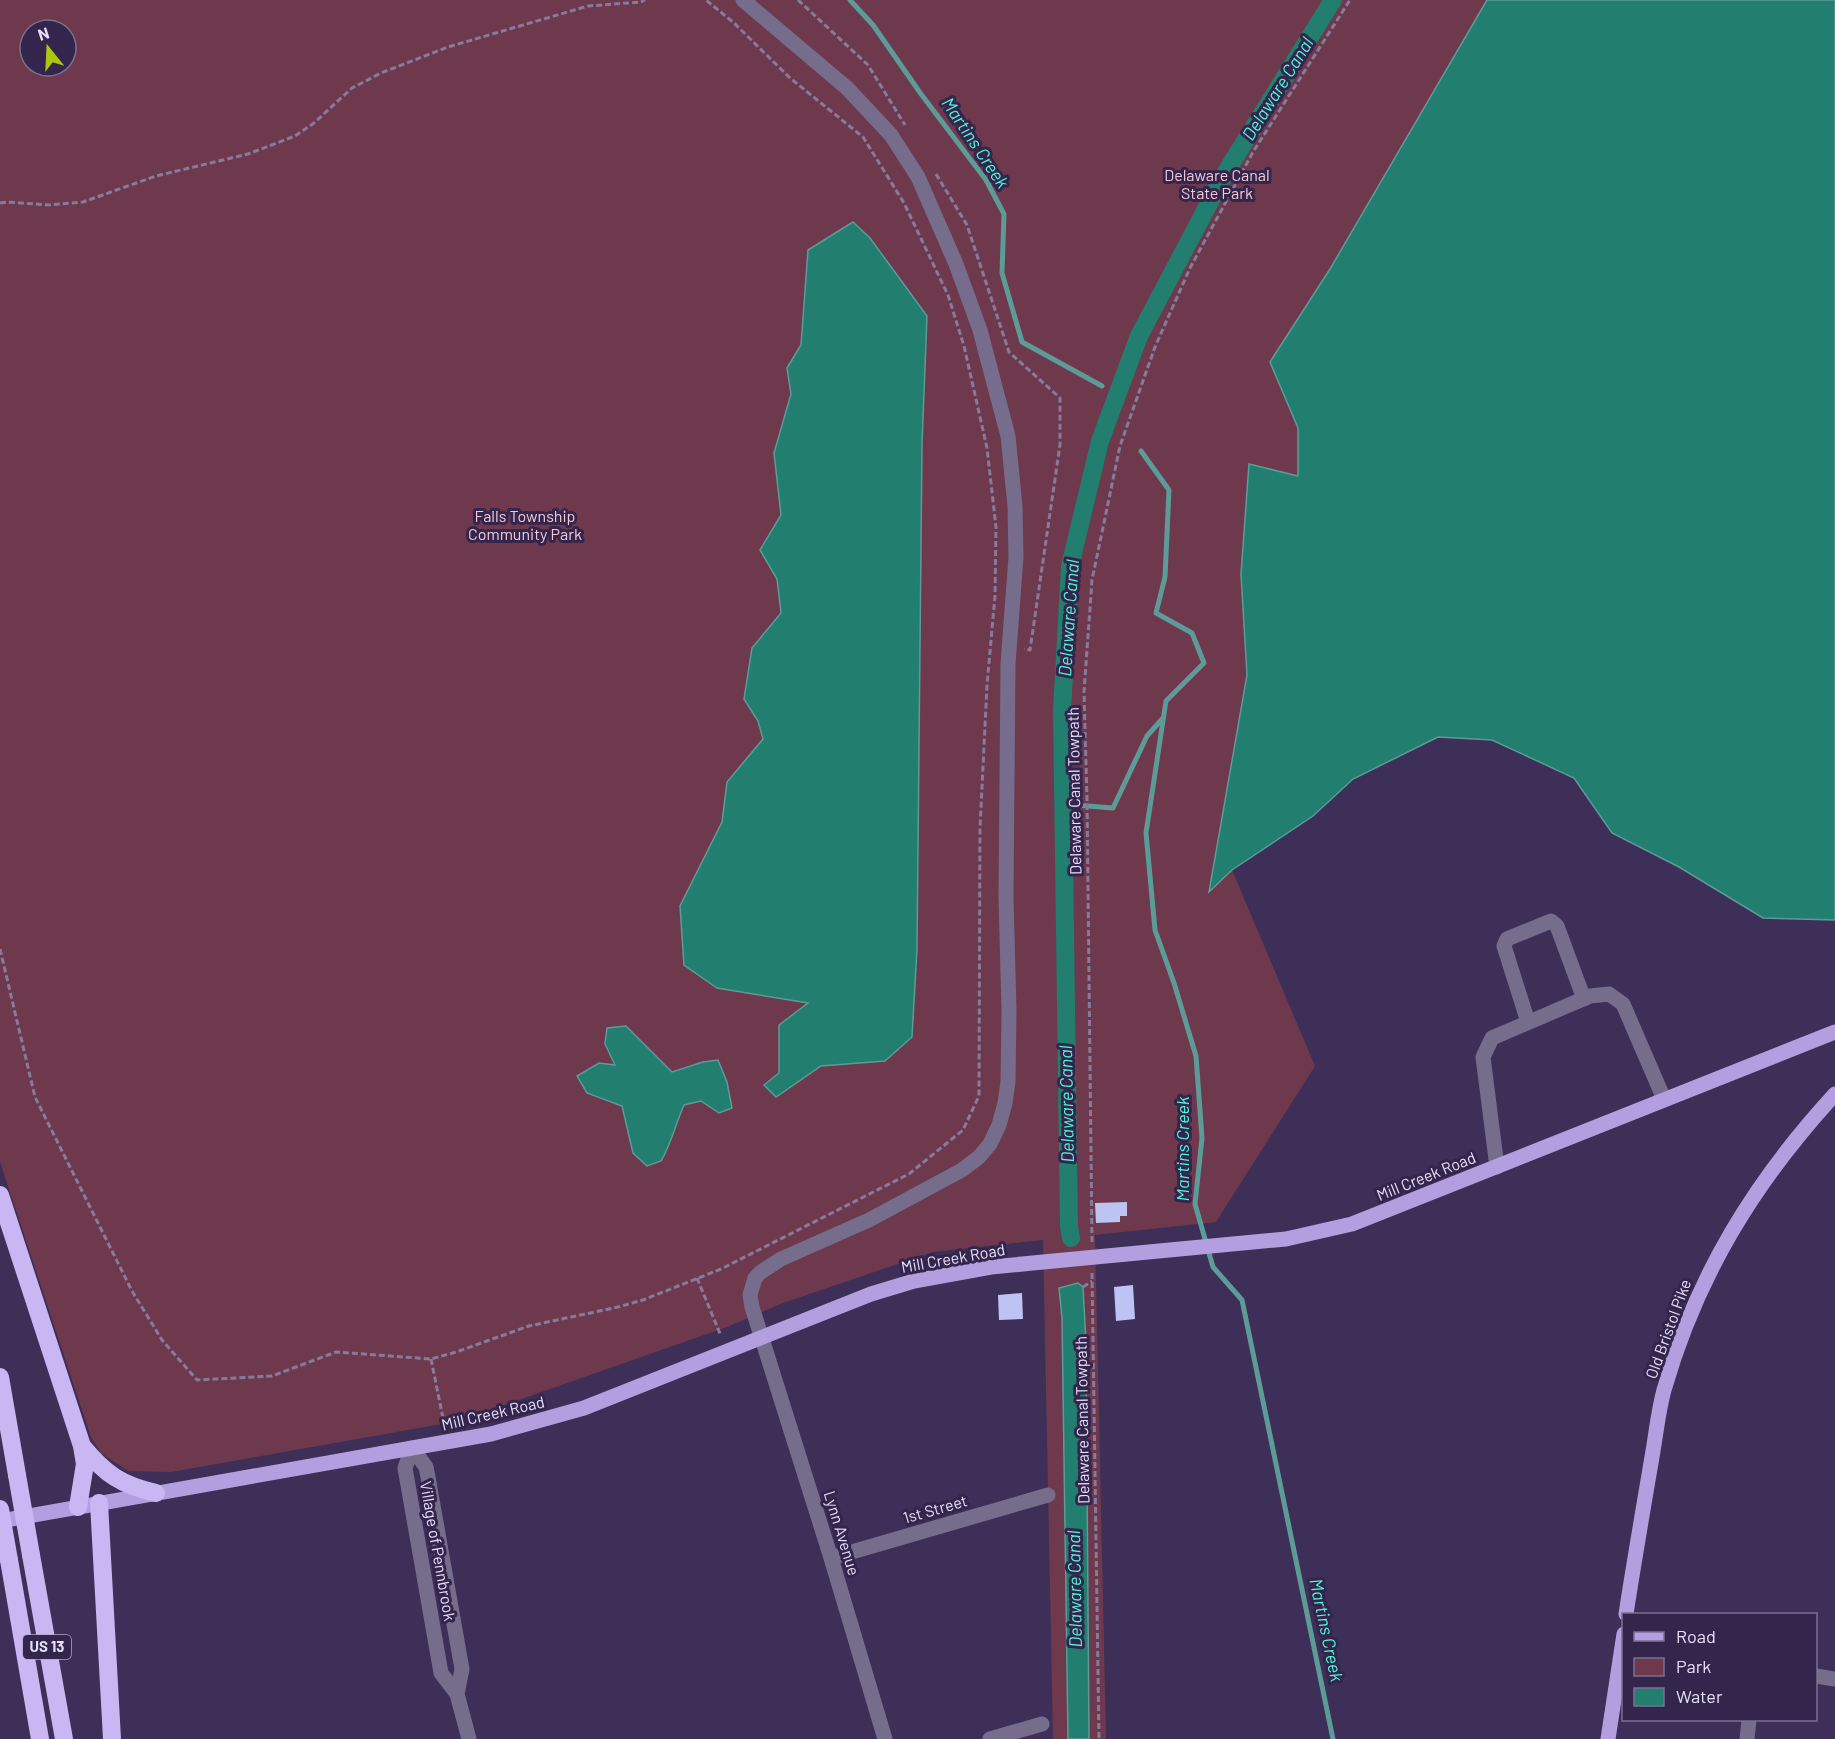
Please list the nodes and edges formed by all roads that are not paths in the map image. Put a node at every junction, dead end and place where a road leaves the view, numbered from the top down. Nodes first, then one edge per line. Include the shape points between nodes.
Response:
1 (743, 0) edge
2 (1584, 999) junction
3 (1528, 1023) junction
4 (1835, 1032) edge
5 (1835, 1094) edge
6 (1664, 1099) junction
7 (1497, 1167) junction
8 (0, 1195) edge
9 (763, 1338) junction
10 (0, 1377) edge
11 (82, 1446) junction
12 (412, 1448) junction
13 (156, 1493) junction
14 (1048, 1495) dead end
15 (99, 1503) junction
16 (78, 1507) junction
17 (0, 1509) edge
18 (0, 1521) edge
19 (831, 1558) junction
20 (1626, 1613) edge
21 (1622, 1648) edge
22 (1817, 1676) edge
23 (1835, 1679) edge
24 (457, 1694) junction
25 (1749, 1721) edge
26 (1042, 1724) dead end
27 (40, 1739) edge
28 (64, 1739) edge
29 (112, 1739) edge
30 (469, 1739) edge
31 (885, 1739) edge
32 (990, 1739) edge
33 (1608, 1739) edge
34 (1747, 1739) edge

1 - 9 street, Lynn Avenue via 847,88 891,135 918,177 980,330 1005,425 1015,506 1016,556 1008,664 1008,1082 999,1125 990,1144 963,1170 761,1272 750,1295
2 - 3 street
2 - 3 street via 1557,926 1551,921 1507,939 1504,946
2 - 6 street via 1609,994 1623,1004
3 - 7 street via 1492,1038 1483,1057
4 - 6 main road, Mill Creek Road
5 - 20 main road, Old Bristol Pike via 1775,1164 1746,1207 1718,1254 1685,1327 1664,1392
6 - 7 main road, Mill Creek Road
7 - 9 main road, Mill Creek Road via 1352,1224 1286,1239 939,1275 871,1294
8 - 11 highway
9 - 12 main road, Mill Creek Road via 584,1408 511,1429
9 - 19 street, Lynn Avenue
10 - 28 highway, US 13, bridge
11 - 13 highway via 110,1475 136,1489
11 - 16 highway via 85,1464
12 - 13 main road, Mill Creek Road
12 - 24 street, Village of Pennbrook via 426,1467 462,1669
12 - 24 street, Village of Pennbrook via 405,1468 441,1673
13 - 15 main road, Mill Creek Road
14 - 19 street, 1st Street
15 - 16 main road, Mill Creek Road
15 - 29 highway
16 - 18 main road, Mill Creek Road
17 - 27 highway, US 13, bridge
19 - 31 street, Lynn Avenue
21 - 33 main road
22 - 23 street
24 - 30 street, Village of Pennbrook
25 - 34 street
26 - 32 street

